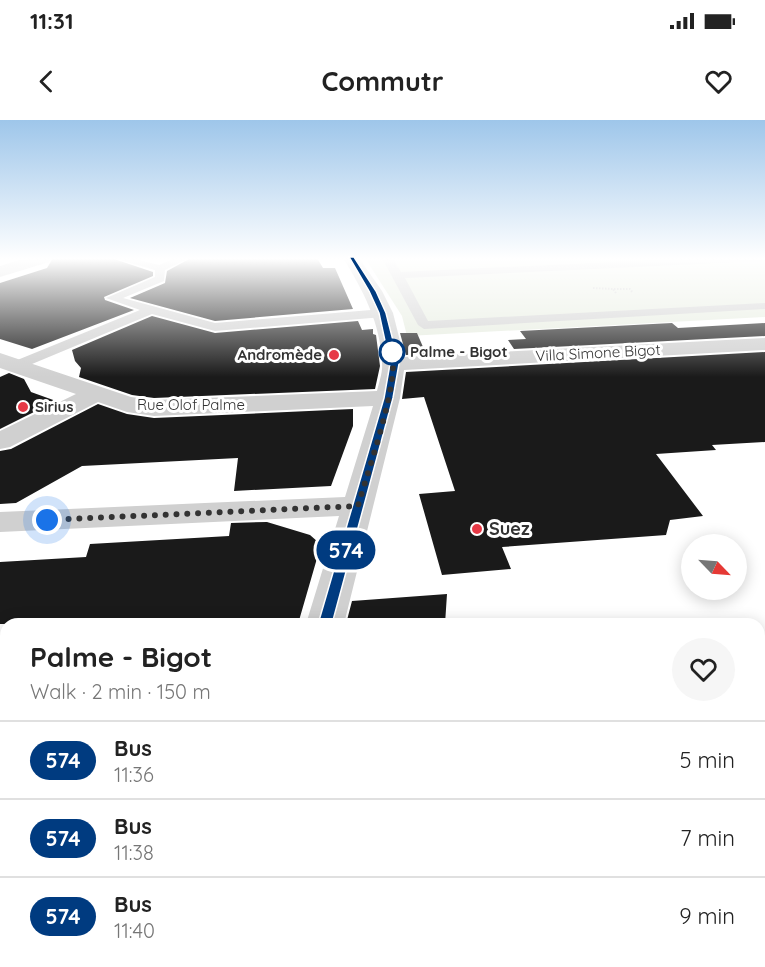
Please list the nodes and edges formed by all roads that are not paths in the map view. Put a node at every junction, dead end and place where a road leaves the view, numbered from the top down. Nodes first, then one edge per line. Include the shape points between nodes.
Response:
1 (113, 298) edge
2 (376, 298) edge
3 (410, 298) edge
4 (765, 306) edge
5 (151, 309) junction
6 (383, 313) junction
7 (765, 344) edge
8 (8, 363) edge
9 (394, 364) junction
10 (96, 394) junction
11 (388, 398) junction
12 (0, 441) edge
13 (358, 506) junction
14 (0, 522) edge
15 (327, 618) edge

1 - 5 lane
2 - 6 street
3 - 4 lane via 424,325
5 - 6 lane via 215,327
5 - 8 lane
6 - 9 street
7 - 9 street, Villa Simone Bigot
8 - 10 street, Rue Olof Palme
9 - 11 street
10 - 11 street, Rue Olof Palme via 154,408
10 - 12 street
11 - 13 street
13 - 14 street
13 - 15 street

